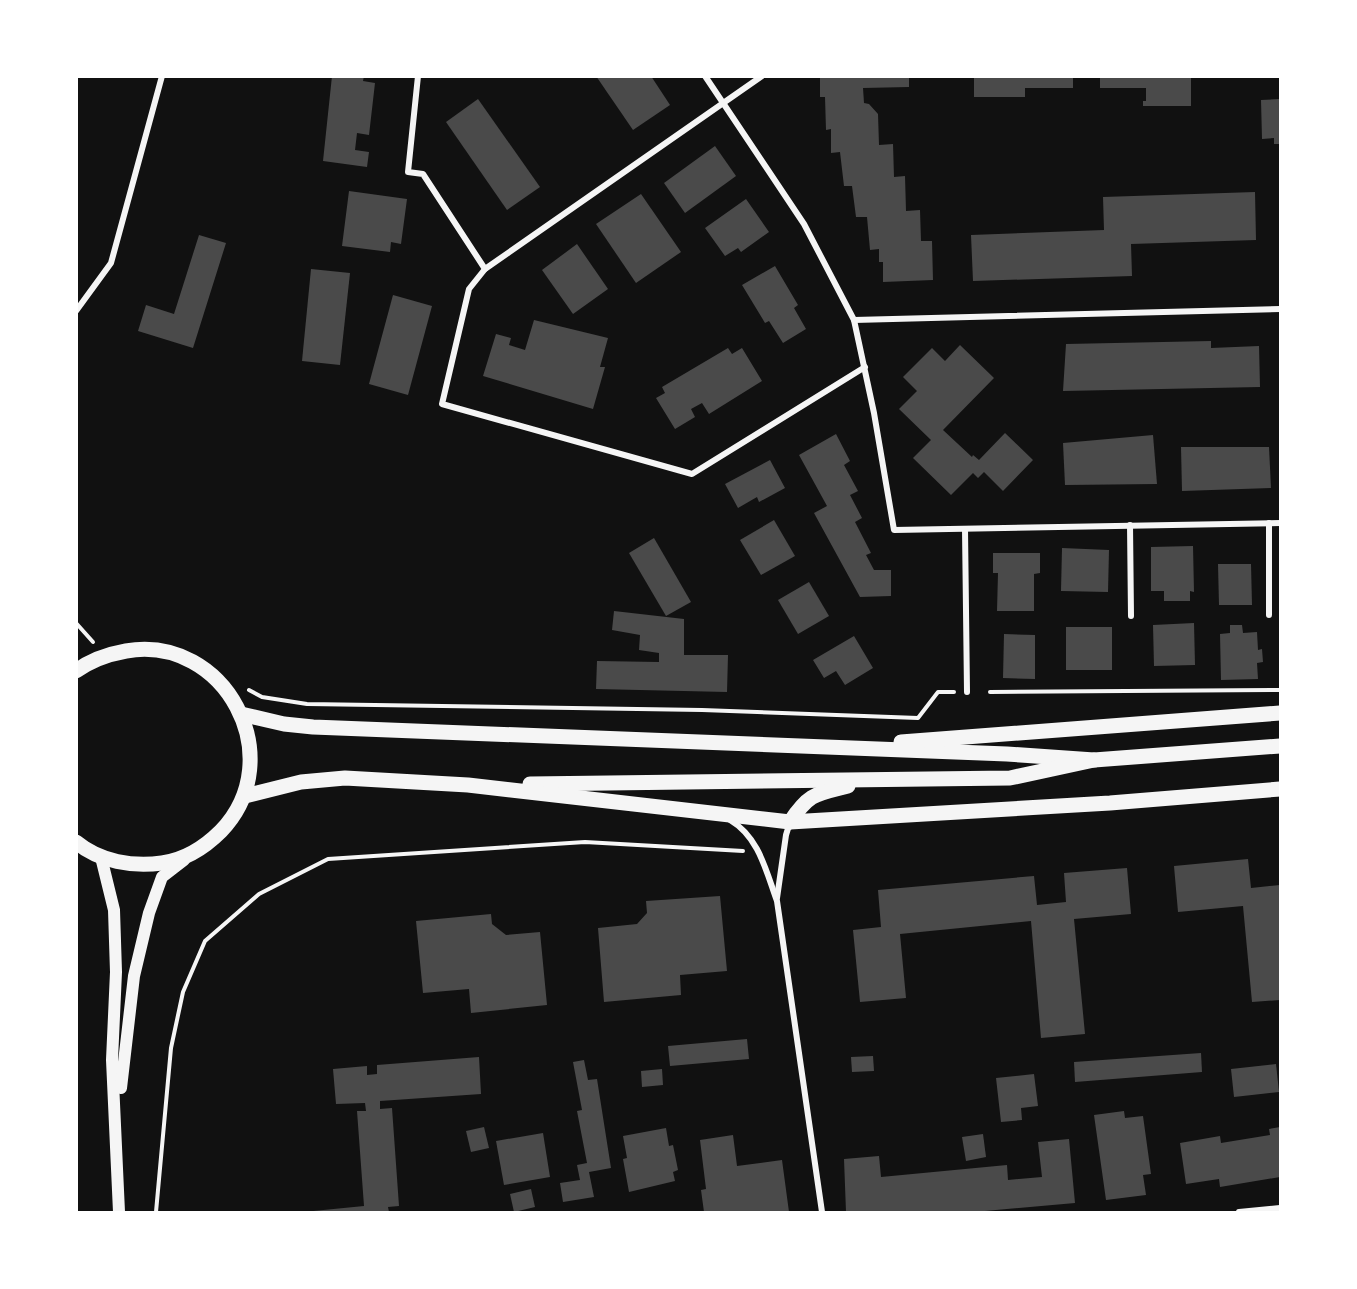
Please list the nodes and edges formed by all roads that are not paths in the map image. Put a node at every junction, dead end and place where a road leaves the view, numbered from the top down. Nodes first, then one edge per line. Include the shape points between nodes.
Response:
1 (162, 76) edge
2 (418, 76) edge
3 (705, 76) edge
4 (762, 76) edge
5 (724, 103) junction
6 (485, 269) junction
7 (1281, 309) edge
8 (76, 311) edge
9 (855, 320) junction
10 (864, 367) junction
11 (1269, 523) junction
12 (1281, 523) edge
13 (1130, 525) junction
14 (965, 528) junction
15 (1269, 615) dead end
16 (1131, 616) dead end
17 (78, 666) edge
18 (967, 692) dead end
19 (1281, 713) edge
20 (241, 714) junction
21 (1281, 746) edge
22 (820, 747) junction
23 (1094, 760) junction
24 (871, 780) junction
25 (468, 785) junction
26 (1281, 789) edge
27 (245, 796) junction
28 (719, 814) junction
29 (790, 822) junction
30 (76, 842) edge
31 (192, 853) junction
32 (101, 857) junction
33 (777, 901) junction
34 (117, 1146) junction
35 (1281, 1208) edge
36 (119, 1212) edge
37 (822, 1212) edge
38 (1239, 1212) edge

1 - 8 street via 111,263
2 - 6 street via 408,172 423,174
3 - 5 street
4 - 5 street
5 - 6 street
5 - 9 street via 804,225
6 - 10 street via 469,289 442,404 692,474
7 - 9 street
9 - 10 street
10 - 14 street via 894,530
11 - 12 street
11 - 13 street
11 - 15 street
13 - 14 street
13 - 16 street
14 - 18 street
17 - 20 main road via 139,648 170,652 198,663 216,679
19 - 22 main road
20 - 22 main road via 313,727
20 - 27 main road via 248,730 251,755
21 - 23 main road
22 - 23 main road
23 - 24 main road via 1010,778
24 - 25 main road
24 - 29 main road via 816,794 802,803
25 - 27 main road via 345,778 301,782
25 - 28 main road
26 - 29 main road
27 - 31 main road via 228,823
28 - 29 main road
28 - 33 street via 743,828 760,852
29 - 33 street
30 - 32 main road
31 - 32 main road via 170,862 147,865
31 - 34 main road via 162,877 149,913 134,976 122,1064
32 - 34 main road via 114,910 112,1060
33 - 37 street
34 - 36 main road
35 - 38 street

